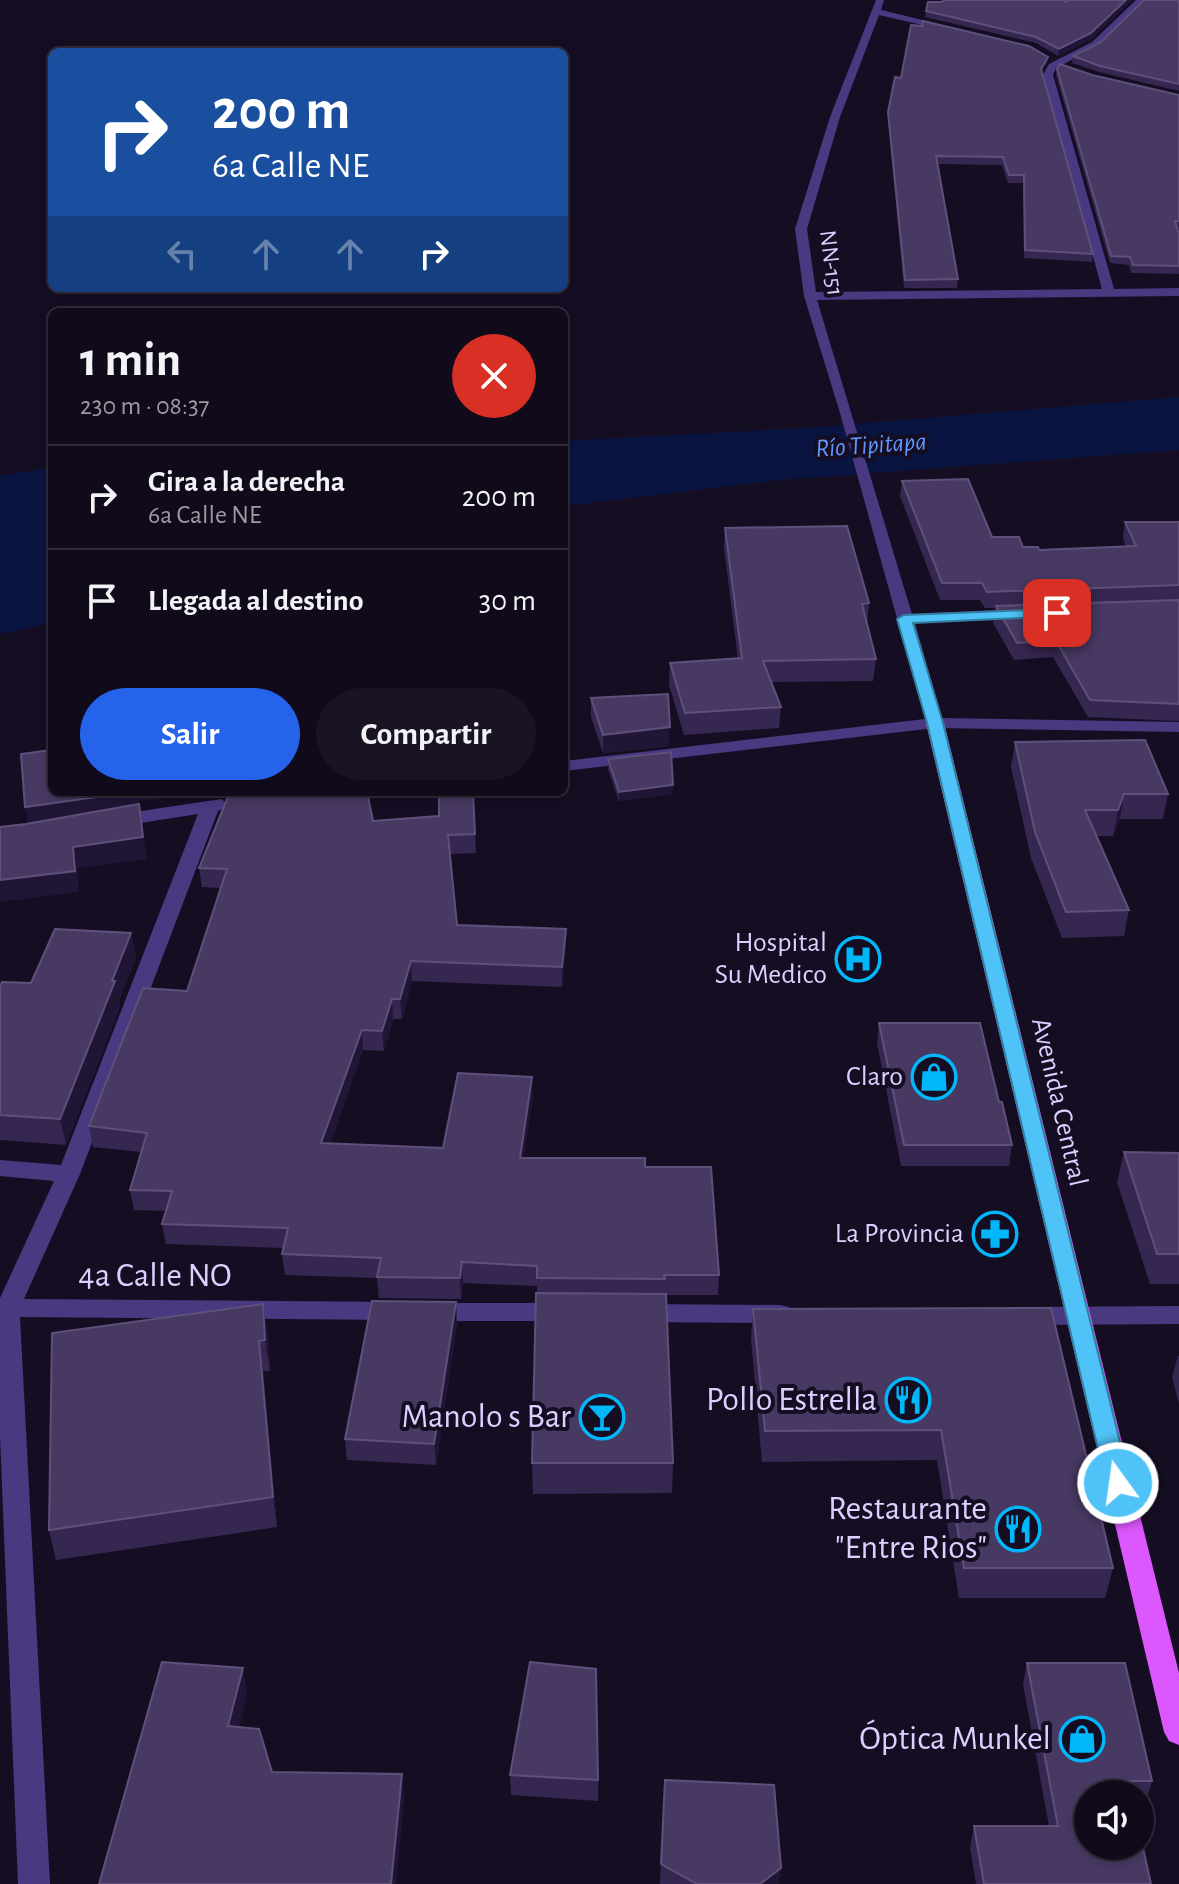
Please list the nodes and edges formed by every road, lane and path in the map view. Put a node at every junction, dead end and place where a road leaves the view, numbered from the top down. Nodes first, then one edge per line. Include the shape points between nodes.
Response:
1 (1141, 0) edge
2 (878, 6) edge
3 (1018, 45) edge
4 (1046, 56) edge
5 (1059, 64) junction
6 (1071, 68) edge
7 (1109, 292) junction
8 (1179, 292) edge
9 (810, 296) junction
10 (870, 489) joint
11 (1042, 614) edge
12 (904, 619) junction
13 (935, 723) junction
14 (1179, 727) edge
15 (568, 766) edge
16 (242, 803) edge
17 (210, 807) junction
18 (90, 825) edge
19 (0, 1168) edge
20 (69, 1174) junction
21 (3, 1308) edge
22 (582, 1313) edge
23 (614, 1313) edge
24 (806, 1314) edge
25 (1179, 1315) edge
26 (997, 1316) edge
27 (1077, 1316) junction
28 (1179, 1732) edge
29 (34, 1884) edge

1 - 5 street via 1095,44
2 - 3 street
2 - 9 street, NN-151 / NN-151 via 815,176 801,229
4 - 5 street
5 - 6 street
5 - 7 street via 1048,75
7 - 8 street
7 - 9 street
9 - 10 street, NN-151 / NN-151
10 - 12 street, Avenida Central / NN-151
11 - 12 street
12 - 13 street, Avenida Central / NN-151
13 - 14 street
13 - 15 street
13 - 27 main road, Avenida Central / NN-151
16 - 17 street
17 - 18 street
17 - 20 street
19 - 20 street
20 - 21 street
21 - 22 street, 4a Calle NO
21 - 29 street
23 - 24 street
25 - 27 street
26 - 27 street
27 - 28 main road, Avenida Central / NN-151

